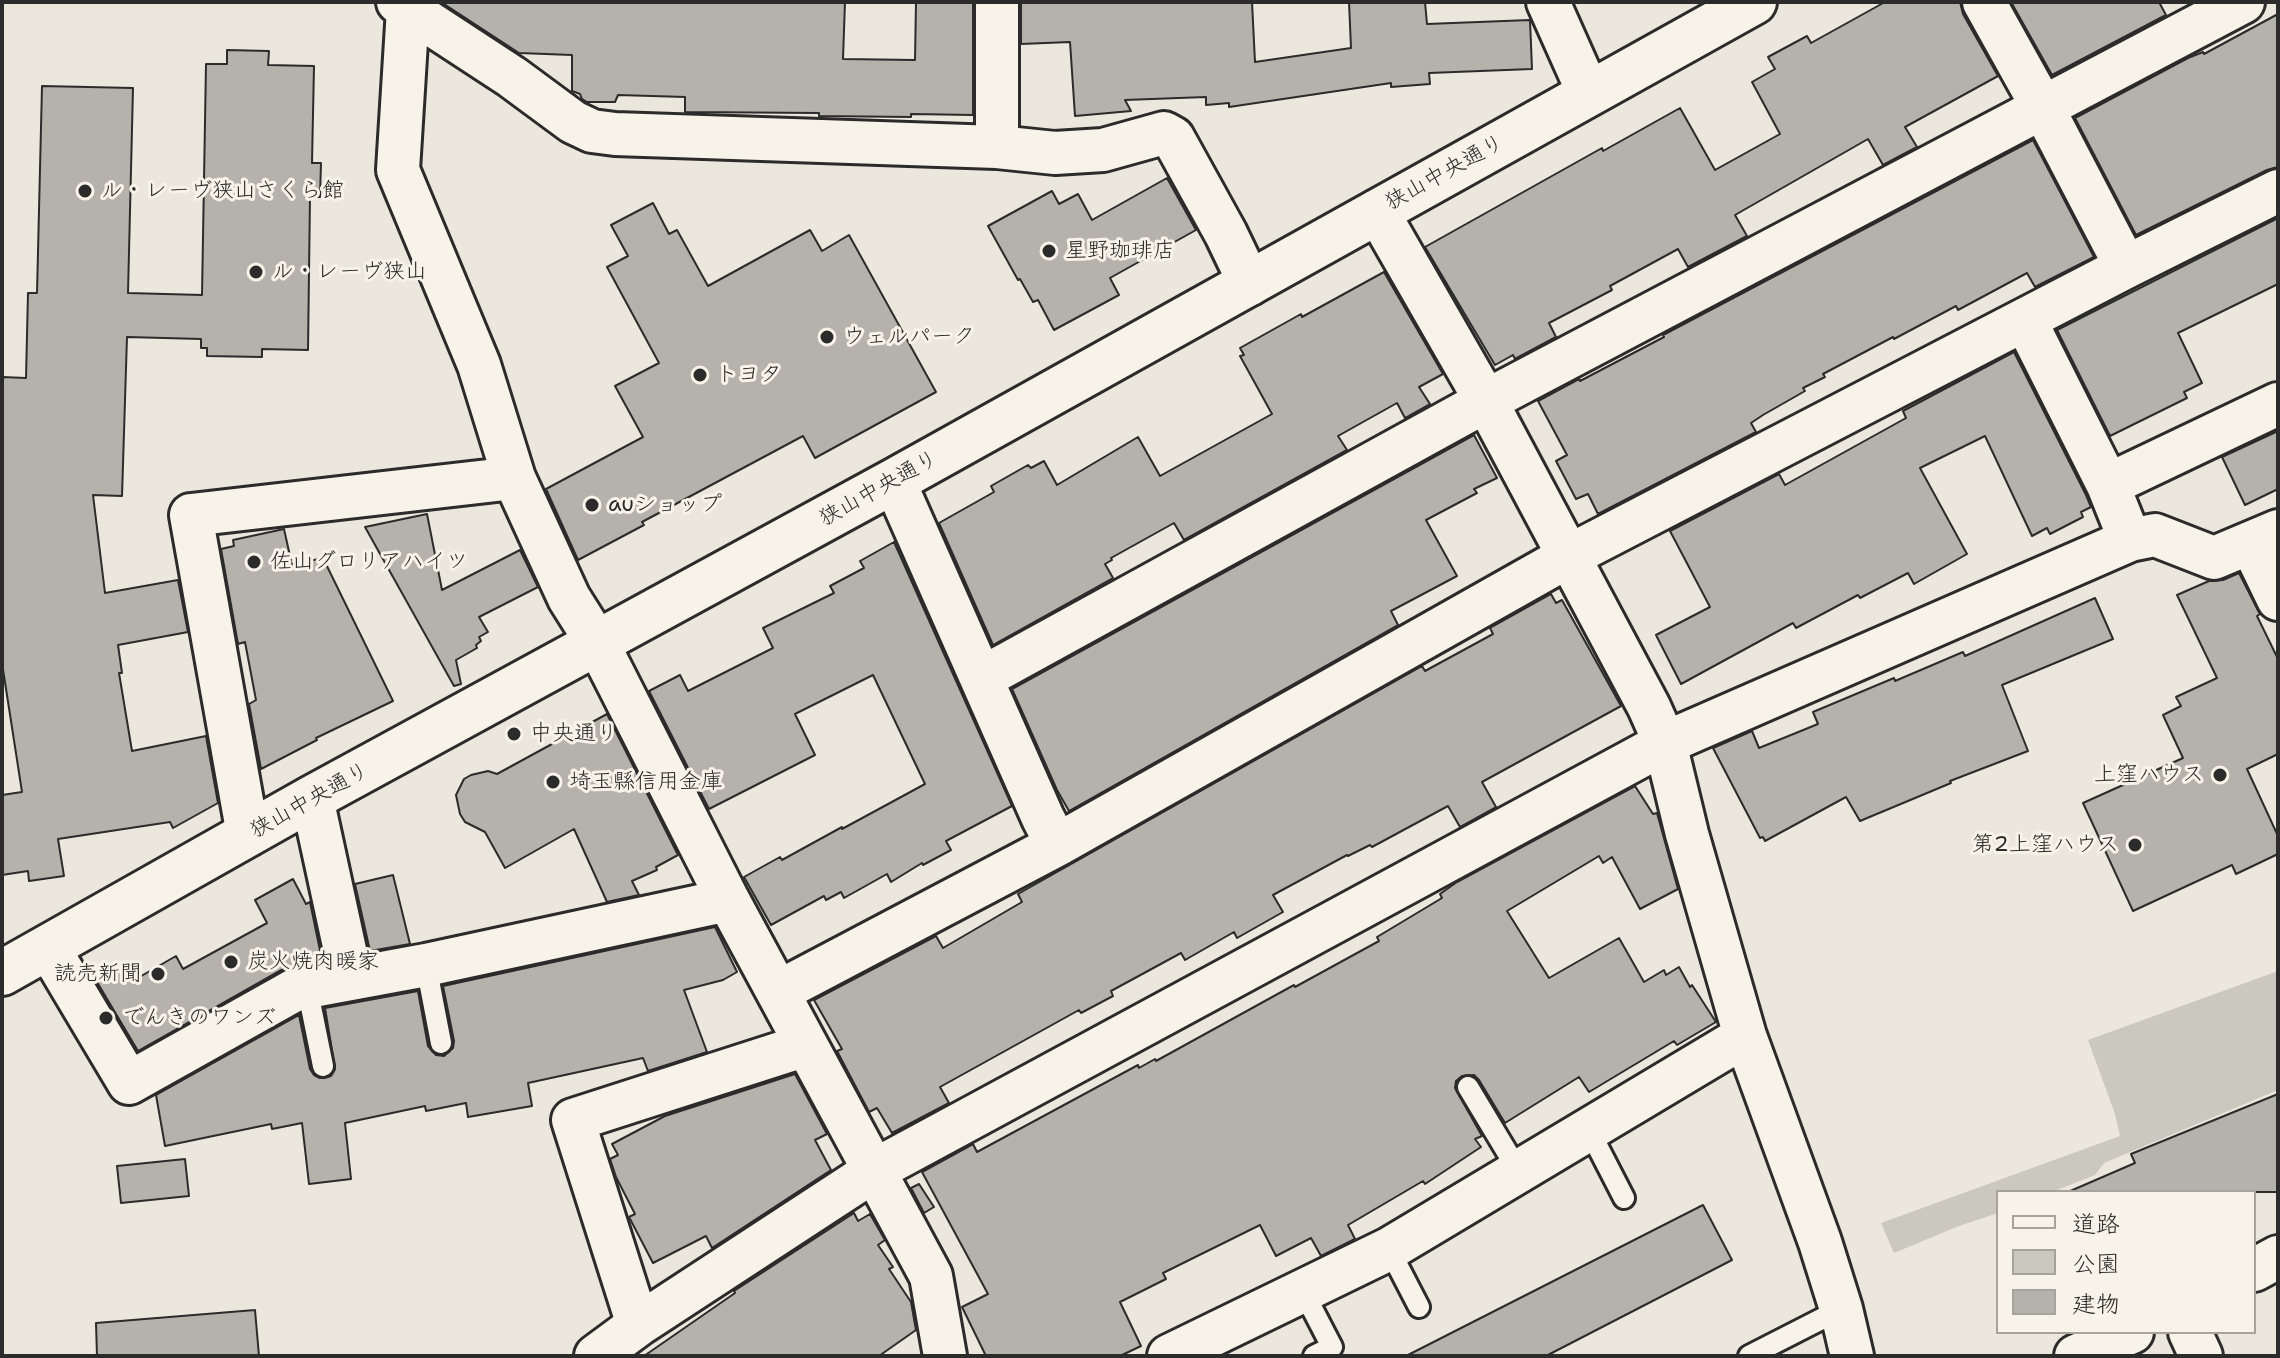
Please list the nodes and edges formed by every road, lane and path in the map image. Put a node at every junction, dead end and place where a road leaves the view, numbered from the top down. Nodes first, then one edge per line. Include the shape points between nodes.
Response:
1 (997, 2) edge
2 (1548, 2) edge
3 (1754, 2) edge
4 (1984, 2) edge
5 (2243, 2) edge
6 (403, 6) edge
7 (1589, 94) junction
8 (2043, 108) junction
9 (997, 147) junction
10 (2278, 191) edge
11 (1377, 211) junction
12 (2126, 267) junction
13 (1250, 284) junction
14 (2025, 320) junction
15 (1486, 401) junction
16 (2278, 404) edge
17 (514, 478) junction
18 (894, 481) junction
19 (2108, 485) junction
20 (2264, 537) edge
21 (2130, 540) junction
22 (1569, 556) junction
23 (2278, 599) edge
24 (598, 644) junction
25 (982, 678) junction
26 (1665, 743) junction
27 (312, 798) junction
28 (248, 835) junction
29 (1057, 845) junction
30 (728, 900) junction
31 (48, 947) junction
32 (426, 965) junction
33 (2, 973) edge
34 (351, 978) junction
35 (307, 987) junction
36 (778, 992) junction
37 (1745, 1036) junction
38 (441, 1043) dead end
39 (806, 1045) junction
40 (323, 1066) dead end
41 (1468, 1087) dead end
42 (1589, 1130) junction
43 (875, 1170) junction
44 (1519, 1172) junction
45 (1624, 1198) dead end
46 (1389, 1249) junction
47 (2278, 1257) edge
48 (2256, 1269) edge
49 (1303, 1291) junction
50 (1419, 1307) dead end
51 (1841, 1309) junction
52 (638, 1325) junction
53 (2127, 1334) edge
54 (2191, 1334) edge
55 (596, 1356) edge
56 (945, 1356) edge
57 (1169, 1356) edge
58 (1314, 1356) edge
59 (1749, 1356) edge
60 (1852, 1356) edge
61 (2076, 1356) edge
62 (2201, 1356) edge

1 - 9 street
2 - 7 street
3 - 7 street, 狭山中央通り
4 - 8 street
5 - 8 street
6 - 9 street via 592,131
6 - 17 street via 398,170 479,365
7 - 11 street, 狭山中央通り
8 - 12 street
8 - 15 street
9 - 13 street via 1103,150 1164,133 1173,138
10 - 12 street
11 - 13 street, 狭山中央通り
11 - 15 street
12 - 14 street
13 - 18 street, 狭山中央通り
14 - 19 street
14 - 22 street
15 - 22 street
15 - 25 street
16 - 19 street
17 - 24 street via 569,598
17 - 28 street via 191,515
18 - 24 street, 狭山中央通り
18 - 25 street
19 - 21 street
20 - 21 street via 2214,558 2155,535
20 - 23 street
21 - 26 street
22 - 26 street
22 - 29 street
24 - 27 street, 狭山中央通り
24 - 30 street
25 - 29 street
26 - 37 street
26 - 43 street
27 - 28 street, 狭山中央通り
27 - 34 street
28 - 31 street, 狭山中央通り
29 - 36 street
30 - 32 street
30 - 36 street
31 - 33 street, 狭山中央通り
31 - 35 street via 129,1083
32 - 34 street
32 - 38 lane
34 - 35 street
35 - 40 lane
36 - 39 street
37 - 42 street
37 - 51 street
39 - 43 street
39 - 52 street via 573,1120
41 - 44 lane
42 - 44 street
42 - 45 lane
43 - 52 street
43 - 56 street via 931,1276
44 - 46 street
46 - 49 street
46 - 50 lane
47 - 48 street
49 - 57 street
49 - 58 lane via 1332,1347
51 - 59 lane
51 - 60 street
52 - 55 street
53 - 61 street
54 - 62 street

